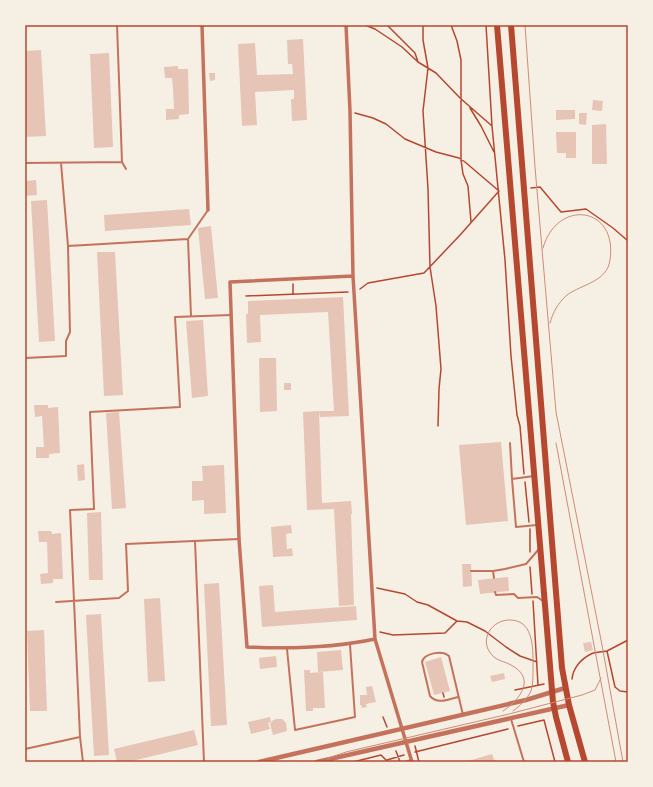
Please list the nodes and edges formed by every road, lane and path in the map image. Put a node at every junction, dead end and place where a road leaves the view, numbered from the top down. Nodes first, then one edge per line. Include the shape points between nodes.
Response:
1 (117, 25) edge
2 (202, 25) edge
3 (346, 25) edge
4 (364, 25) edge
5 (387, 25) edge
6 (423, 25) edge
7 (451, 25) edge
8 (486, 25) edge
9 (497, 25) edge
10 (511, 25) edge
11 (418, 62) junction
12 (428, 68) junction
13 (460, 98) junction
14 (469, 106) junction
15 (354, 112) dead end
16 (492, 126) junction
17 (426, 148) junction
18 (495, 153) junction
19 (461, 160) junction
20 (122, 162) junction
21 (25, 163) edge
22 (61, 163) junction
23 (126, 169) dead end
24 (529, 188) dead end
25 (499, 191) junction
26 (208, 210) joint
27 (471, 222) junction
28 (188, 239) junction
29 (628, 241) edge
30 (68, 246) junction
31 (430, 267) junction
32 (353, 276) junction
33 (292, 279) junction
34 (354, 292) junction
35 (293, 294) junction
36 (246, 296) dead end
37 (231, 315) junction
38 (192, 317) junction
39 (25, 358) edge
40 (438, 426) dead end
41 (510, 443) dead end
42 (535, 476) junction
43 (524, 477) junction
44 (512, 479) junction
45 (539, 525) junction
46 (530, 526) junction
47 (238, 539) junction
48 (195, 541) junction
49 (541, 547) junction
50 (530, 560) junction
51 (471, 571) dead end
52 (493, 571) junction
53 (494, 578) dead end
54 (377, 588) dead end
55 (495, 592) dead end
56 (533, 597) junction
57 (74, 601) junction
58 (56, 602) dead end
59 (546, 603) junction
60 (457, 620) junction
61 (380, 632) dead end
62 (375, 639) junction
63 (628, 640) edge
64 (350, 644) junction
65 (287, 649) junction
66 (607, 651) junction
67 (537, 662) junction
68 (564, 681) junction
69 (552, 683) junction
70 (538, 685) junction
71 (565, 688) junction
72 (515, 690) dead end
73 (553, 692) junction
74 (627, 692) edge
75 (458, 697) junction
76 (569, 705) junction
77 (554, 708) junction
78 (463, 715) junction
79 (511, 718) junction
80 (513, 727) junction
81 (402, 729) junction
82 (80, 738) junction
83 (406, 741) junction
84 (25, 749) edge
85 (410, 754) junction
86 (399, 757) junction
87 (388, 761) edge
88 (412, 761) edge
89 (83, 762) edge
90 (204, 762) edge
91 (259, 762) edge
92 (317, 762) edge
93 (354, 762) edge
94 (400, 762) edge
95 (405, 762) edge
96 (524, 762) edge
97 (555, 762) edge
98 (568, 762) edge
99 (584, 762) edge

1 - 20 lane
2 - 26 street
3 - 32 street
4 - 11 path via 375,29 402,47
5 - 11 path via 415,53
6 - 12 path
7 - 13 path via 461,60
8 - 16 path
9 - 42 main road
10 - 68 main road
11 - 12 path
12 - 13 path
12 - 17 path via 423,111
13 - 14 path
13 - 19 path
14 - 16 path
14 - 18 path
15 - 17 path via 386,124 405,139
16 - 18 path
17 - 19 path
17 - 31 path
18 - 25 path
19 - 25 path
19 - 27 path via 468,186
20 - 22 lane
20 - 23 lane
21 - 22 lane
22 - 30 lane
24 - 29 path via 540,187 561,212 586,209
25 - 27 path
25 - 43 path via 511,356
26 - 28 lane
27 - 31 path
28 - 30 lane
28 - 38 lane
30 - 39 lane via 70,332 66,341 66,356
31 - 34 path via 424,273 368,283
31 - 40 path via 441,369
32 - 33 street
32 - 34 street
33 - 35 path
33 - 37 street via 230,282
34 - 35 path
34 - 62 street
35 - 36 path
37 - 38 lane
37 - 47 street
38 - 57 lane via 175,317 180,407 90,412 94,509 70,510
41 - 44 lane
42 - 43 lane
42 - 45 main road
43 - 44 lane
43 - 46 path
44 - 46 lane via 516,527
45 - 46 lane
45 - 49 main road
46 - 50 path
47 - 48 lane
47 - 65 street via 247,647
48 - 57 lane via 126,544 128,591 119,598
48 - 90 lane
49 - 50 lane
49 - 59 main road
50 - 52 lane via 526,564
50 - 56 path
51 - 52 lane
52 - 53 lane
54 - 60 path via 405,594
55 - 56 lane via 496,595 514,594 518,598
56 - 59 lane
56 - 67 path
57 - 58 lane
57 - 82 lane
59 - 69 main road
60 - 61 path via 445,633 394,635
60 - 67 path via 485,631 520,656
62 - 64 street
62 - 81 street
63 - 66 path
64 - 65 street
64 - 65 lane via 355,716 295,730
66 - 68 path via 591,654 574,668 572,679
66 - 74 path via 615,687
67 - 70 path
68 - 71 main road
69 - 70 path
69 - 73 main road
70 - 72 path
71 - 73 street
71 - 76 main road
73 - 77 main road
73 - 78 street
75 - 75 lane via 449,656 441,652 425,656 422,662 430,696 438,701
75 - 78 lane
76 - 77 street
76 - 99 main road
77 - 79 street
77 - 98 main road
78 - 81 street
79 - 80 lane
79 - 83 street
80 - 85 path
80 - 96 lane
80 - 97 path via 544,720
81 - 83 street
81 - 91 street
82 - 84 lane
82 - 89 lane
83 - 85 street
83 - 92 street
85 - 86 path
85 - 88 street
86 - 87 path
86 - 94 path
87 - 93 path via 380,756
88 - 95 lane

